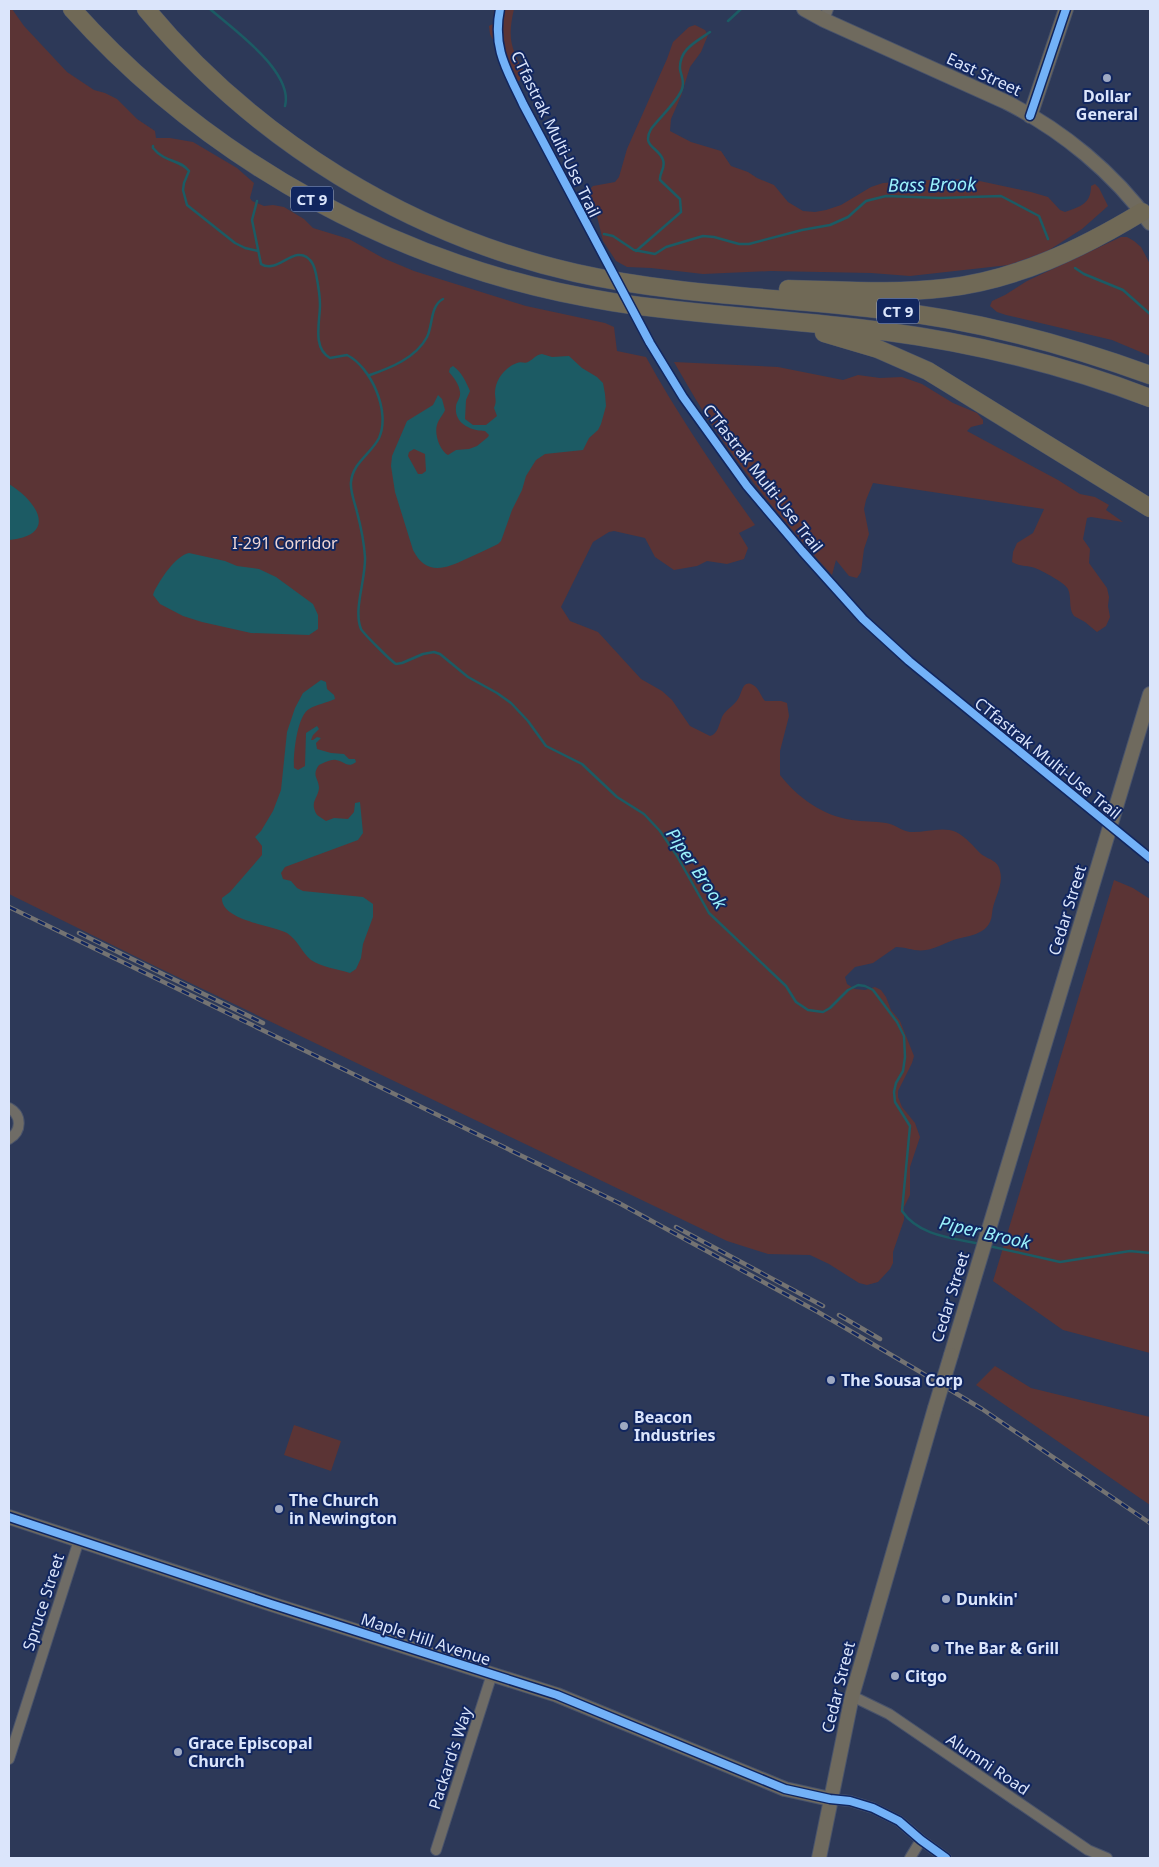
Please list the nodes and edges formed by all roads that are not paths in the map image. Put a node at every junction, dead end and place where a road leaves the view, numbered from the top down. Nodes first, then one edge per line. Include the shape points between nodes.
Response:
1 (72, 9) edge
2 (146, 9) edge
3 (804, 9) edge
4 (1066, 9) edge
5 (826, 14) edge
6 (1030, 116) junction
7 (1148, 214) edge
8 (673, 288) junction
9 (798, 322) junction
10 (1150, 375) edge
11 (1150, 398) edge
12 (1150, 508) edge
13 (1150, 694) edge
14 (9, 1108) edge
15 (9, 1139) edge
16 (9, 1517) edge
17 (79, 1540) junction
18 (492, 1674) junction
19 (852, 1696) junction
20 (9, 1759) edge
21 (830, 1799) junction
22 (920, 1840) junction
23 (436, 1850) dead end
24 (819, 1858) edge
25 (910, 1858) edge
26 (946, 1858) edge
27 (1107, 1858) edge

1 - 9 highway, CT 9 via 122,60 180,111 250,162 361,224 448,260 540,288 652,308
2 - 8 highway, CT 9 via 197,65 246,109 298,149 398,209 457,236 525,259 588,275
3 - 5 main road, East Street
4 - 6 main road
5 - 6 main road, East Street
6 - 7 main road, East Street via 1090,158
7 - 8 highway via 1043,263 961,286 896,291 706,284
8 - 10 highway, CT 9 via 859,306 948,319 1040,340
9 - 11 highway, CT 9 via 885,331 983,348 1070,371
9 - 12 highway via 824,334 878,349 928,371
13 - 19 main road, Cedar Street, bridge via 935,1408
14 - 15 street via 16,1113 19,1122 17,1131
16 - 17 main road, Maple Hill Avenue
17 - 18 main road, Maple Hill Avenue
17 - 20 street, Spruce Street
18 - 21 main road, Maple Hill Avenue via 557,1695 785,1789
18 - 23 street, Packard's Way
19 - 21 main road, Cedar Street
19 - 27 street, Alumni Road via 889,1714 1088,1850
21 - 22 street via 873,1808 899,1821
21 - 24 main road, Cedar Street
22 - 25 street
22 - 26 street

